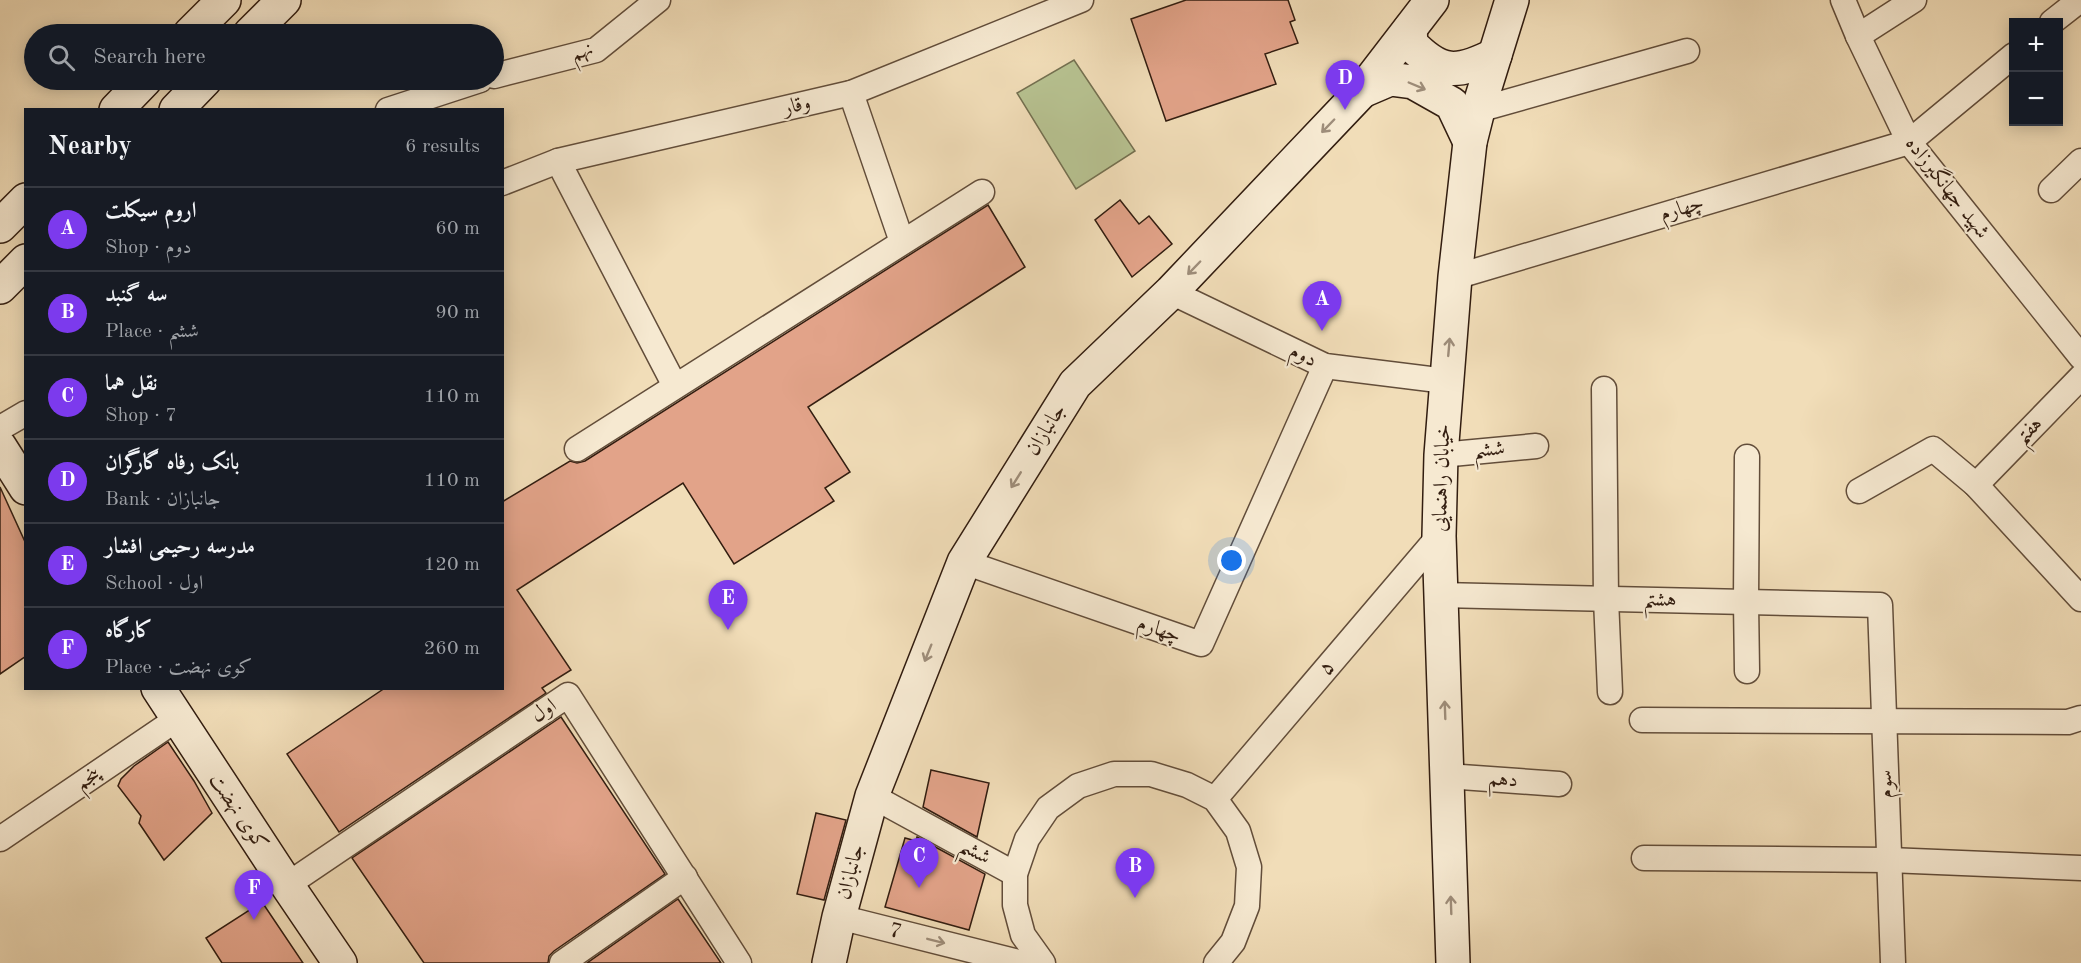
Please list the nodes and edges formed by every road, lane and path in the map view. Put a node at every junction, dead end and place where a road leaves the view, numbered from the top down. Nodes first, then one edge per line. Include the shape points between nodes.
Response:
1 (224, 0) edge
2 (284, 0) edge
3 (658, 0) edge
4 (1082, 0) edge
5 (1432, 0) edge
6 (1512, 0) edge
7 (1843, 0) edge
8 (1914, 0) edge
9 (2080, 0) edge
10 (2057, 18) edge
11 (200, 24) edge
12 (260, 24) edge
13 (1410, 29) junction
14 (1858, 36) junction
15 (1687, 51) dead end
16 (1495, 55) junction
17 (2009, 58) edge
18 (504, 73) edge
19 (135, 90) edge
20 (195, 90) edge
21 (449, 90) edge
22 (1362, 91) junction
23 (851, 93) junction
24 (118, 108) edge
25 (178, 108) edge
26 (394, 108) edge
27 (1478, 110) junction
28 (1470, 142) junction
29 (1909, 142) junction
30 (558, 161) junction
31 (2081, 161) edge
32 (504, 182) edge
33 (2051, 190) dead end
34 (982, 192) dead end
35 (24, 202) edge
36 (0, 226) edge
37 (902, 242) junction
38 (24, 263) edge
39 (1455, 277) junction
40 (0, 287) edge
41 (1171, 292) junction
42 (2081, 357) edge
43 (1325, 366) junction
44 (2081, 377) edge
45 (1446, 381) junction
46 (675, 386) junction
47 (1604, 389) dead end
48 (24, 414) edge
49 (0, 430) edge
50 (1536, 446) dead end
51 (0, 447) edge
52 (577, 448) dead end
53 (24, 453) edge
54 (1442, 455) junction
55 (1747, 457) dead end
56 (24, 485) edge
57 (1976, 485) junction
58 (1859, 490) dead end
59 (1439, 536) junction
60 (964, 562) junction
61 (1441, 595) junction
62 (2081, 598) edge
63 (1606, 599) junction
64 (1746, 602) junction
65 (1880, 605) joint
66 (1747, 671) dead end
67 (159, 690) edge
68 (1610, 692) dead end
69 (2081, 718) edge
70 (177, 719) junction
71 (1642, 720) dead end
72 (1884, 721) junction
73 (1447, 776) junction
74 (1559, 784) dead end
75 (872, 796) junction
76 (1215, 799) junction
77 (0, 839) edge
78 (1644, 858) dead end
79 (1889, 860) junction
80 (2081, 868) edge
81 (1016, 874) junction
82 (685, 877) junction
83 (286, 885) junction
84 (839, 917) junction
85 (340, 963) edge
86 (562, 963) edge
87 (740, 963) edge
88 (829, 963) edge
89 (1022, 963) edge
90 (1043, 963) edge
91 (1216, 963) edge
92 (1453, 963) edge
93 (1893, 963) edge

1 - 11 main road
2 - 12 main road
3 - 18 street, نهم via 596,50
4 - 23 street, وقار
5 - 13 main road, جانبازان
6 - 16 main road, خیابان راهنمایی
7 - 14 street, شهید جهانگیرزاده
8 - 14 street
9 - 10 street
13 - 16 main road via 1411,44 1426,60 1441,67 1472,66
13 - 22 main road, جانبازان
14 - 29 street, شهید جهانگیرزاده
15 - 27 street
16 - 27 main road, خیابان راهنمایی
17 - 29 street
19 - 24 main road
20 - 25 main road
21 - 26 street
22 -> 28 main road via 1390,79 1413,82 1452,104
22 -> 41 main road, جانبازان
23 - 30 street, وقار
23 - 37 street
27 - 28 main road, خیابان راهنمایی
28 - 39 main road, خیابان راهنمایی
29 - 39 street, چهارم
29 - 42 street, شهید جهانگیرزاده
30 - 32 street, وقار
30 - 46 street
31 - 33 street
34 - 37 street
35 - 36 main road
37 - 46 street
38 - 40 main road
45 -> 39 main road, خیابان راهنمایی
41 - 43 street, دوم
41 -> 60 main road, جانبازان via 1075,384
43 - 45 street, دوم
43 - 60 street, چهارم via 1201,644
44 - 57 street, هفتم
45 - 54 main road, خیابان راهنمایی
46 - 52 street
47 - 63 street
48 - 49 street
49 - 53 main road
50 - 54 street, ششم
51 - 56 main road
54 - 59 main road, خیابان راهنمایی
55 - 64 street
57 - 58 street via 1933,449
57 - 62 street
59 - 61 main road, خیابان راهنمایی
59 - 76 street, ۵
60 -> 75 main road, جانبازان
61 - 63 street, هشتم
73 -> 61 main road, خیابان راهنمایی
63 - 64 street, هشتم
63 - 68 street
64 - 65 street, هشتم
64 - 66 street
65 - 72 street, سوم
67 - 70 main road, کوی نهضت
69 - 72 street via 2068,722
70 - 77 street, پنجم
70 - 83 main road, کوی نهضت
71 - 72 street
72 - 79 street, سوم
73 - 74 street, دهم
92 -> 73 main road, خیابان راهنمایی
75 - 81 street, ششم
75 - 84 main road, جانبازان
76 - 81 street via 1151,774 1114,774 1078,786 1048,808 1027,839
76 - 91 street via 1238,831 1249,867 1247,906 1233,942
78 - 79 street
79 - 80 street
79 - 93 street, سوم
81 - 90 street via 1015,905 1023,935
82 - 83 street, اول via 568,696
82 - 86 street
82 - 87 street, اول
83 - 85 main road, کوی نهضت
84 - 88 main road, جانبازان
84 -> 89 street, 7

